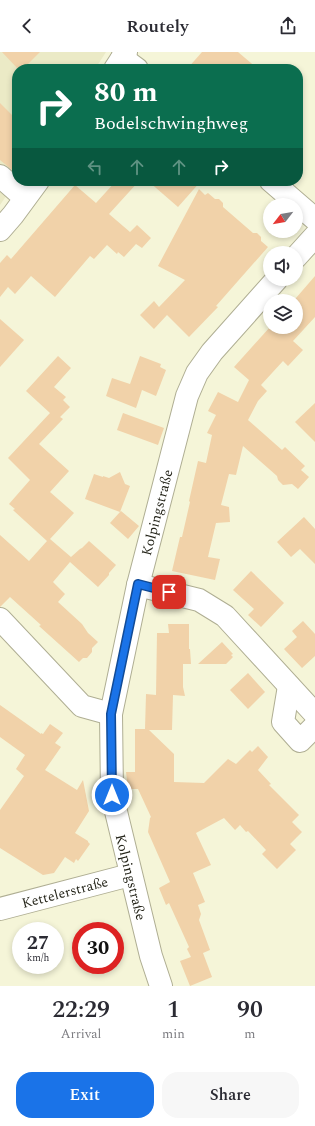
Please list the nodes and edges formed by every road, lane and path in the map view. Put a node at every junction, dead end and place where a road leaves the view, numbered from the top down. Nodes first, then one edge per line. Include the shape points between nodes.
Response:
1 (0, 176) edge
2 (34, 186) edge
3 (277, 186) edge
4 (25, 198) junction
5 (315, 219) edge
6 (0, 230) edge
7 (315, 236) edge
8 (303, 250) edge
9 (271, 286) edge
10 (138, 584) junction
11 (0, 619) edge
12 (288, 686) junction
13 (111, 714) junction
14 (315, 714) edge
15 (315, 726) edge
16 (130, 875) junction
17 (0, 909) edge
18 (161, 986) edge

1 - 4 street
2 - 4 street
3 - 5 street
4 - 6 street
7 - 8 street
9 - 10 street, Kolpingstraße via 212,352 194,379 187,396
10 - 12 street via 199,600 224,616
10 - 13 street, Kolpingstraße
11 - 13 street via 82,706
12 - 14 street
12 - 15 street via 283,722 300,741
13 - 16 street, Kolpingstraße via 112,795
16 - 17 street, Kettelerstraße
16 - 18 street, Kolpingstraße via 150,956

